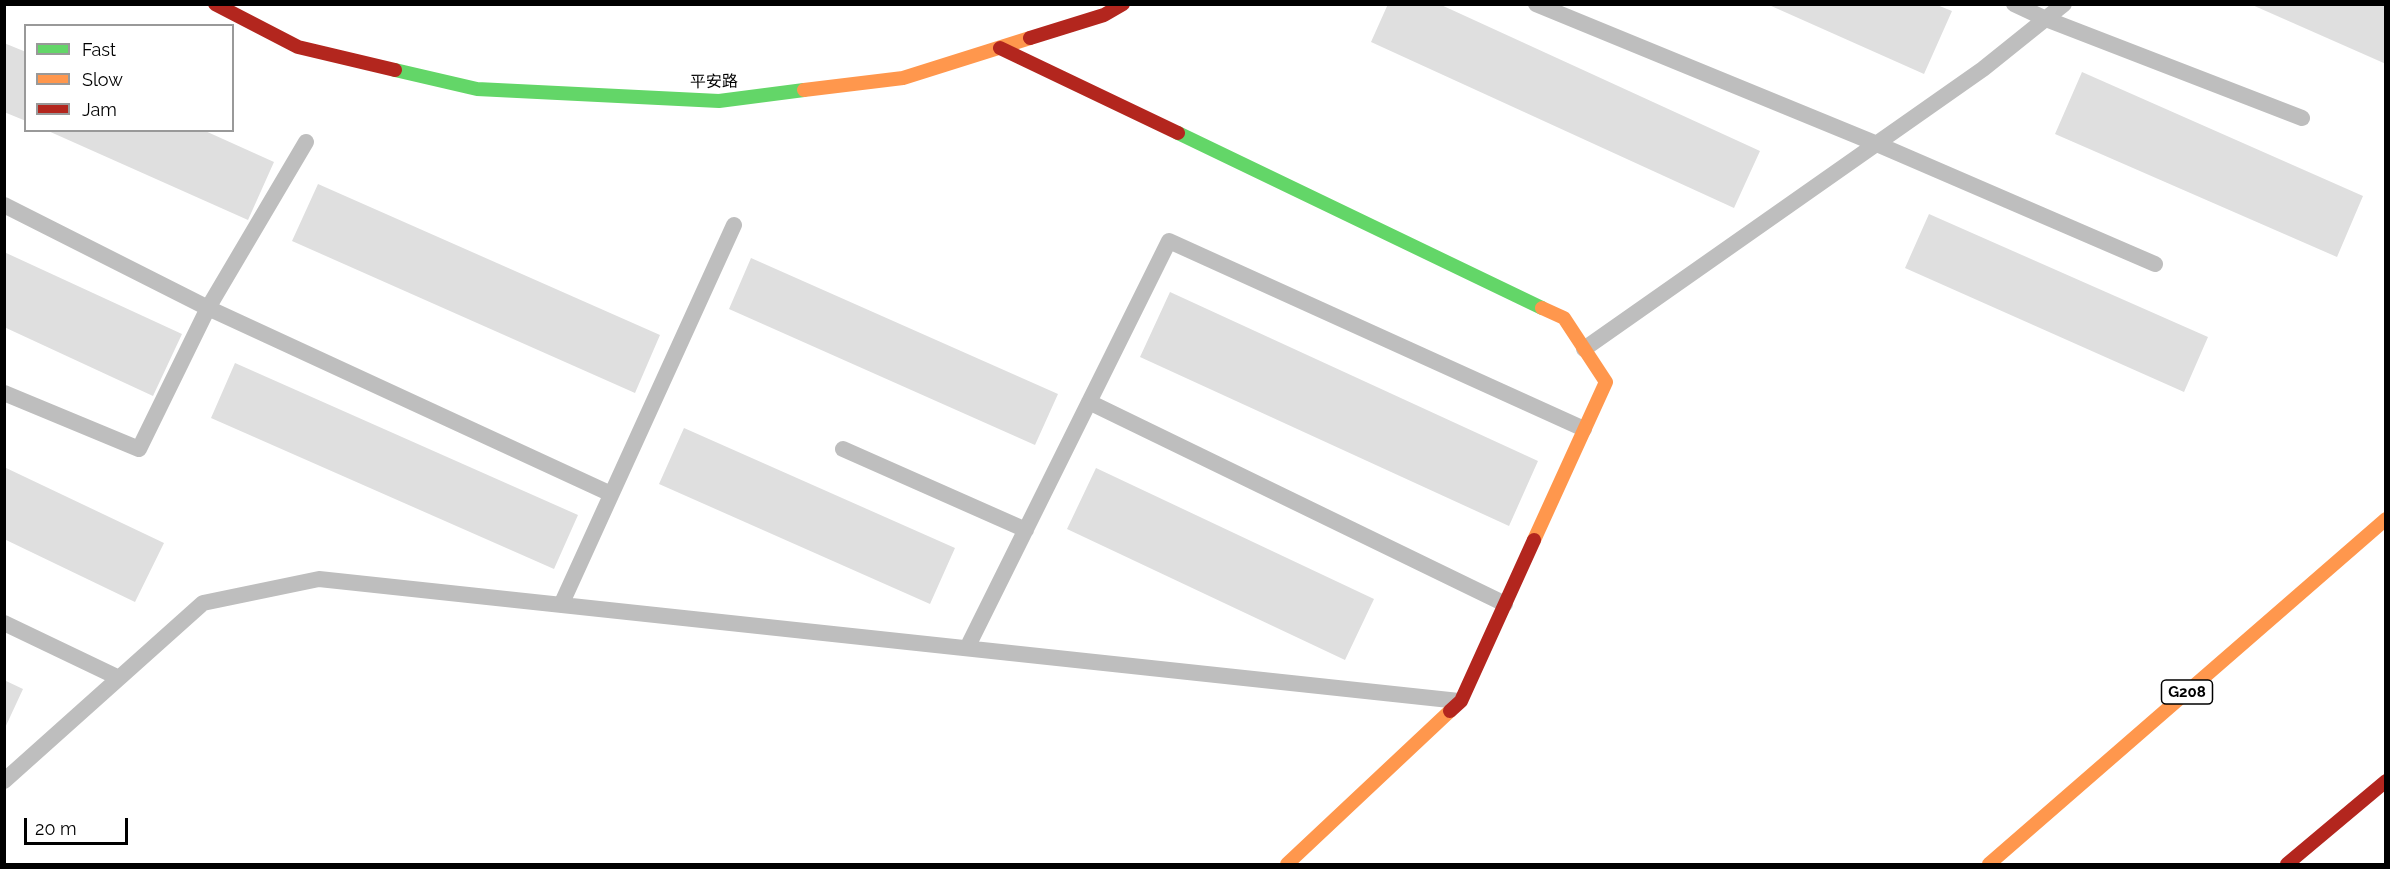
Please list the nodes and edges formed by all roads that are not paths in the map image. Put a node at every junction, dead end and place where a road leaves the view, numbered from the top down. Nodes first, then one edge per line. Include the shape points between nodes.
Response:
1 (215, 4) edge
2 (1123, 4) edge
3 (1536, 4) edge
4 (2014, 4) edge
5 (2064, 4) edge
6 (2046, 19) junction
7 (1000, 48) junction
8 (2302, 118) dead end
9 (306, 142) dead end
10 (1877, 144) junction
11 (4, 204) edge
12 (734, 225) dead end
13 (2155, 264) dead end
14 (208, 308) junction
15 (1584, 349) junction
16 (4, 393) edge
17 (1089, 402) junction
18 (1584, 429) junction
19 (843, 449) dead end
20 (611, 494) junction
21 (2385, 519) edge
22 (1026, 530) junction
23 (1505, 604) junction
24 (561, 605) junction
25 (4, 623) edge
26 (967, 648) junction
27 (119, 678) junction
28 (1461, 701) junction
29 (4, 781) edge
30 (2385, 781) edge
31 (1287, 864) edge
32 (1989, 864) edge
33 (2287, 864) edge

1 - 7 main road, 平安路 via 298,47 477,89 719,101 903,78
2 - 7 main road, 平安路 via 1104,15
3 - 10 lane
4 - 6 lane
5 - 6 lane
6 - 8 lane
6 - 10 lane
7 - 15 main road via 1564,318
9 - 14 lane
10 - 13 lane
10 - 15 lane
11 - 14 lane
12 - 20 lane
14 - 16 lane via 139,449
14 - 20 lane
15 - 18 main road via 1606,382
17 - 18 lane via 1169,241
17 - 22 lane
17 - 23 lane
18 - 23 main road
19 - 22 lane
20 - 24 lane
21 - 32 main road, G208
22 - 26 lane
23 - 28 main road
24 - 26 lane
24 - 27 lane via 319,579 203,603
25 - 27 lane
26 - 28 lane
27 - 29 lane
28 - 31 main road
30 - 33 main road

